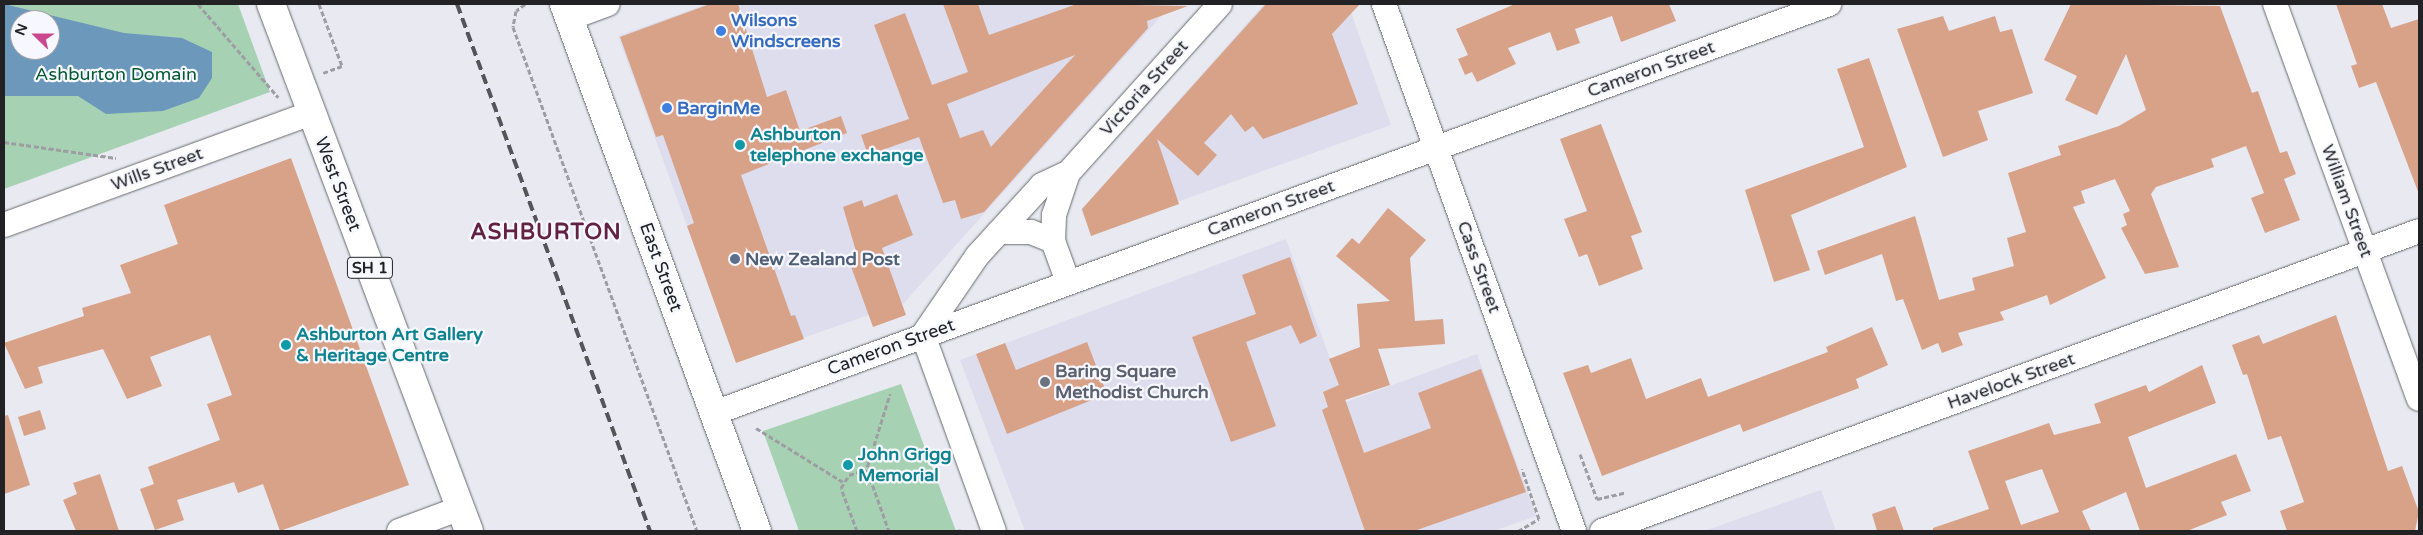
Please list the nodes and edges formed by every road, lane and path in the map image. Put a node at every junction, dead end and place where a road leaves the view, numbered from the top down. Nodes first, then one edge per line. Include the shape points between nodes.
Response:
1 (198, 4) edge
2 (271, 4) edge
3 (319, 4) edge
4 (525, 4) edge
5 (608, 4) edge
6 (1220, 4) edge
7 (1384, 4) edge
8 (1828, 4) edge
9 (2275, 4) edge
10 (567, 11) edge
11 (342, 66) dead end
12 (303, 116) junction
13 (4, 142) edge
14 (1436, 147) junction
15 (127, 160) dead end
16 (1068, 173) junction
17 (4, 225) edge
18 (2419, 231) edge
19 (999, 232) junction
20 (1053, 241) junction
21 (2365, 251) junction
22 (1068, 282) junction
23 (923, 335) junction
24 (890, 394) dead end
25 (2419, 399) edge
26 (714, 413) junction
27 (756, 428) dead end
28 (1580, 454) dead end
29 (1522, 469) dead end
30 (865, 474) junction
31 (843, 482) junction
32 (1624, 493) dead end
33 (465, 520) edge
34 (399, 531) edge
35 (697, 531) edge
36 (757, 531) edge
37 (857, 531) edge
38 (889, 531) edge
39 (994, 531) edge
40 (1518, 531) edge
41 (1574, 531) edge
42 (1602, 531) edge

1 - 12 path
2 - 12 main road, West Street / SH 1
3 - 11 path
4 - 35 path via 516,11 513,27
5 - 10 street
6 - 16 street, Victoria Street
7 - 14 street, Cass Street
8 - 14 street, Cameron Street
9 - 21 street, William Street
10 - 26 main road, East Street
12 - 17 street, Wills Street
12 - 33 main road, West Street / SH 1
13 - 15 path
14 - 22 street, Cameron Street
14 - 41 street, Cass Street
16 - 19 street, Victoria Street via 1042,185
16 - 20 street, Victoria Street via 1054,215
18 - 21 street, Havelock Street
19 - 20 street via 1031,232
19 - 23 street, Victoria Street via 977,256
20 - 22 street, Victoria Street
21 - 25 street, William Street
21 - 42 street, Havelock Street
22 - 23 street, Cameron Street
23 - 26 street, Cameron Street
23 - 39 street
24 - 30 path
26 - 36 main road, East Street
27 - 31 path
28 - 32 path via 1597,499
29 - 40 path via 1539,519
30 - 31 path via 848,474
30 - 38 path
31 - 37 path
33 - 34 street

